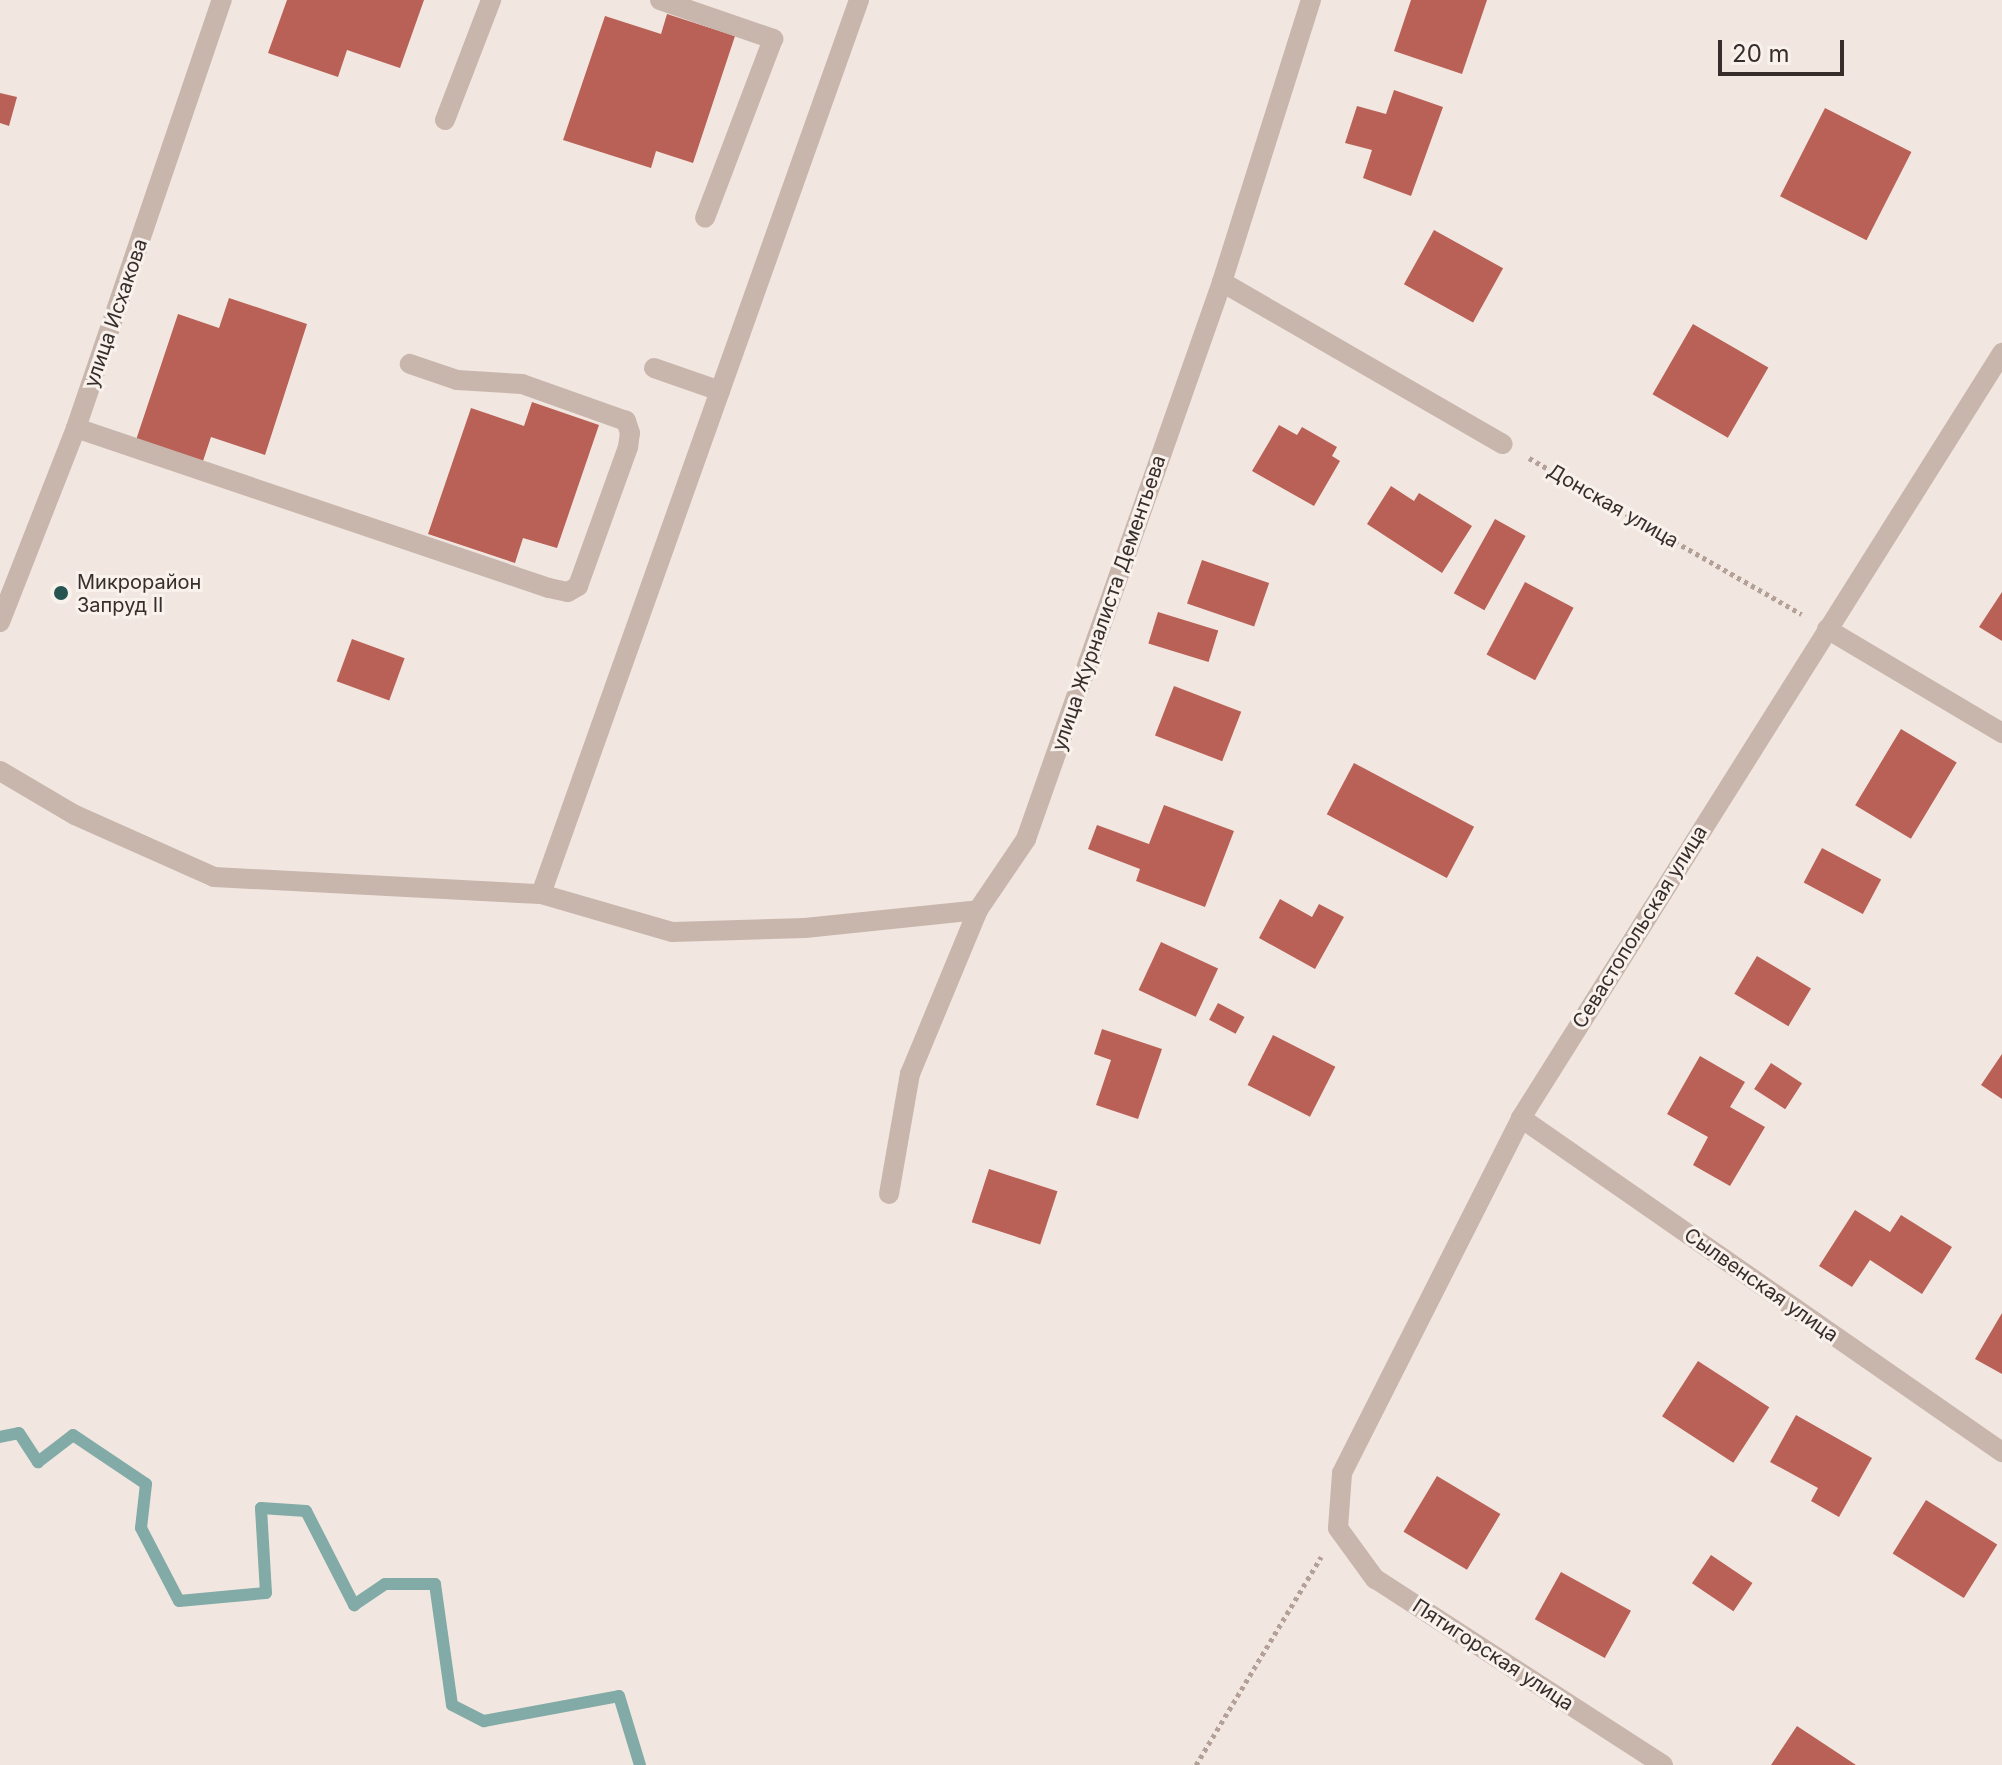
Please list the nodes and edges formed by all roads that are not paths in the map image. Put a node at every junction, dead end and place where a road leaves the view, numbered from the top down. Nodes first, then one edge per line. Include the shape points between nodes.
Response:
1 (222, 0) edge
2 (491, 0) edge
3 (660, 0) edge
4 (859, 0) edge
5 (1311, 0) edge
6 (445, 120) dead end
7 (705, 218) dead end
8 (1222, 282) junction
9 (2002, 353) edge
10 (410, 364) dead end
11 (654, 368) dead end
12 (720, 391) junction
13 (76, 428) junction
14 (1503, 444) road end
15 (0, 622) edge
16 (1827, 629) junction
17 (2002, 733) edge
18 (0, 771) edge
19 (541, 894) junction
20 (978, 910) junction
21 (1521, 1118) junction
22 (889, 1194) dead end
23 (2002, 1452) edge
24 (1338, 1528) joint
25 (1663, 1765) edge

1 - 13 street, улица Исхакова
2 - 6 street
3 - 7 street via 773,39
4 - 12 street
5 - 8 street, улица Журналиста Дементьева
8 - 14 street
8 - 20 street, улица Журналиста Дементьева via 1026,839
9 - 16 street, Севастопольская улица
10 - 13 street via 457,380 522,384 626,421 628,447 578,586 568,592 549,588
11 - 12 street
12 - 19 street
13 - 15 street, улица Исхакова
16 - 17 street
16 - 21 street, Севастопольская улица
18 - 19 street via 75,815 214,877
19 - 20 street via 672,932 805,928
20 - 22 street, улица Журналиста Дементьева via 910,1074
21 - 23 street, Сылвенская улица
21 - 24 street, Севастопольская улица via 1342,1473
24 - 25 street, Пятигорская улица via 1375,1579

